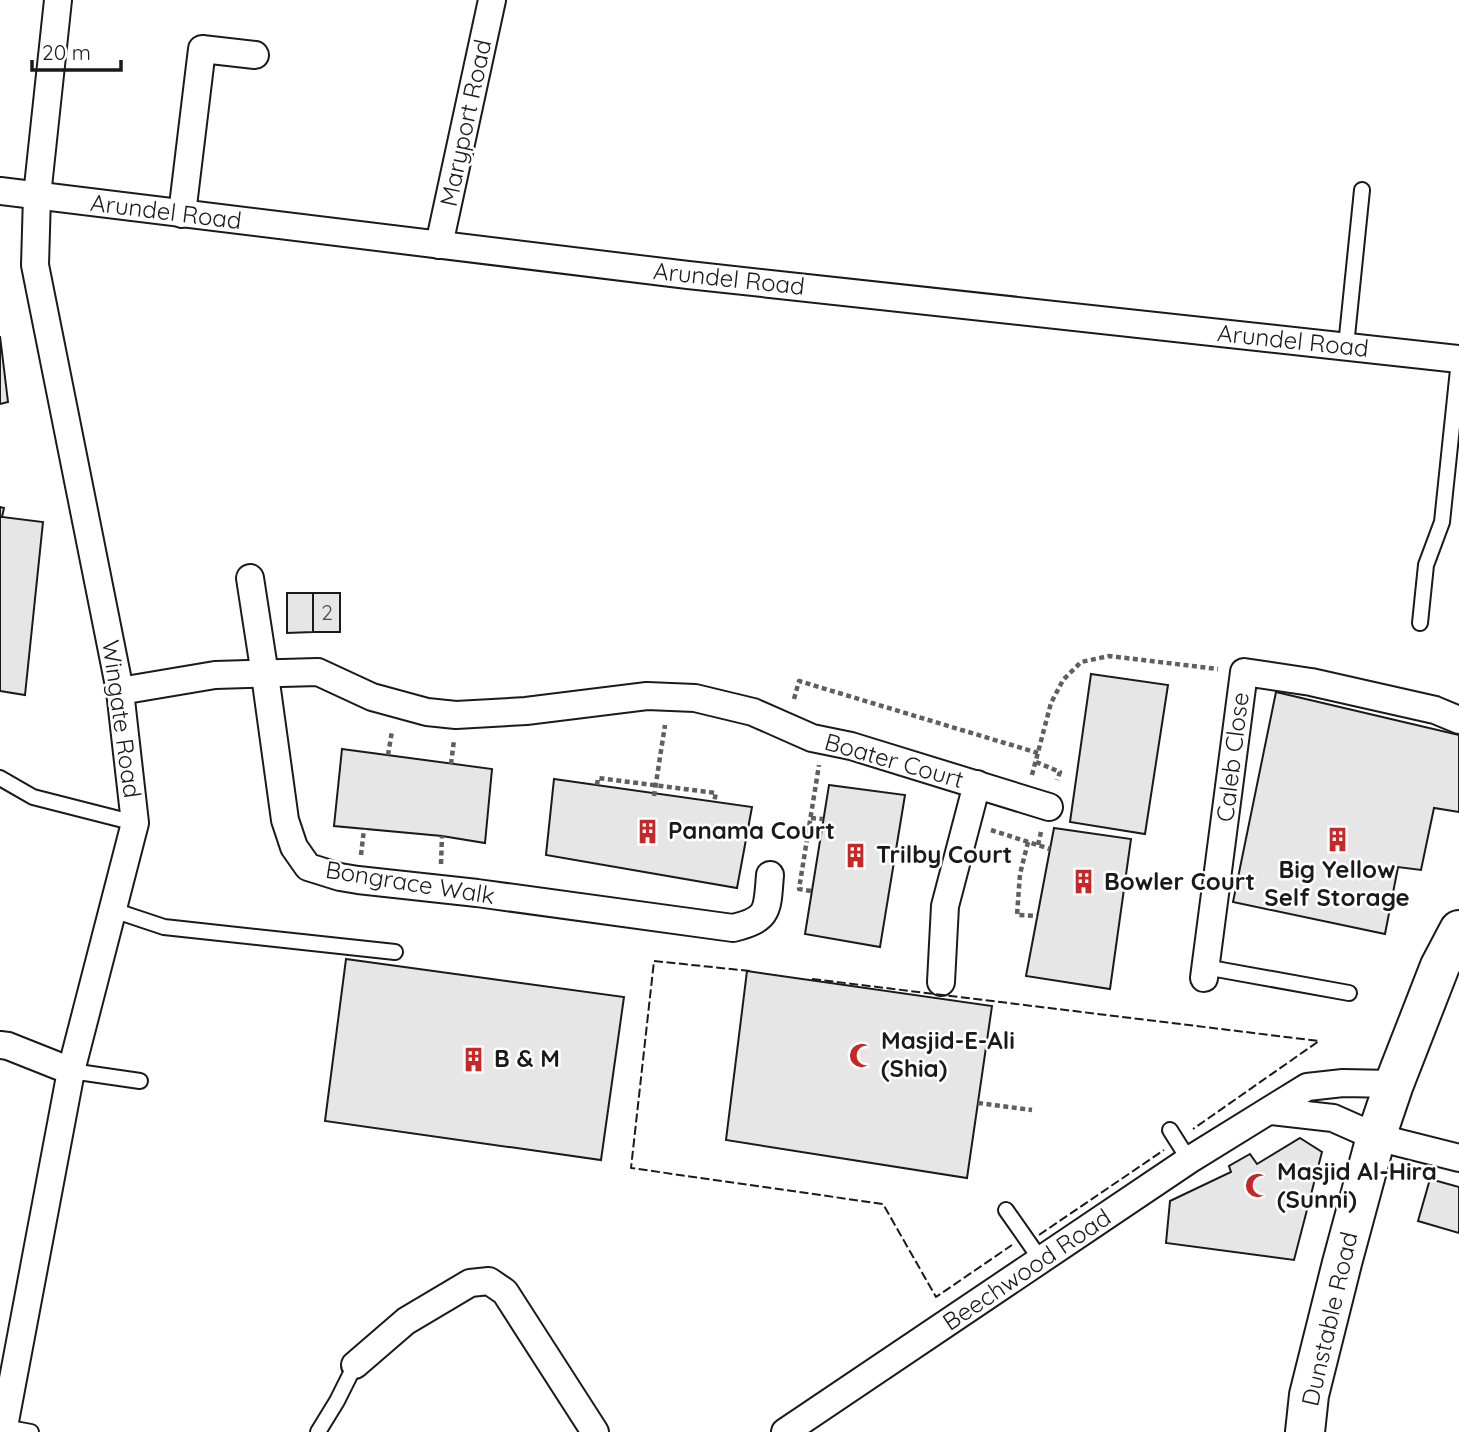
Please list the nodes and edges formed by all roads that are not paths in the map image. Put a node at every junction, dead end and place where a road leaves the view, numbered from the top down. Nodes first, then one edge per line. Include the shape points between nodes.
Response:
1 (58, 0) edge
2 (492, 0) edge
3 (255, 55) dead end
4 (1362, 190) dead end
5 (0, 191) edge
6 (37, 196) junction
7 (182, 214) junction
8 (439, 245) junction
9 (1346, 346) junction
10 (1459, 360) edge
11 (250, 578) dead end
12 (1420, 623) dead end
13 (265, 675) junction
14 (120, 691) junction
15 (1459, 720) edge
16 (0, 778) edge
17 (977, 784) junction
18 (1037, 803) road end
19 (135, 824) junction
20 (770, 875) dead end
21 (113, 910) junction
22 (1459, 930) edge
23 (395, 952) dead end
24 (1205, 972) joint
25 (941, 982) dead end
26 (1349, 993) dead end
27 (0, 1045) edge
28 (71, 1071) junction
29 (140, 1081) dead end
30 (1394, 1084) junction
31 (1270, 1111) junction
32 (1170, 1130) dead end
33 (1376, 1137) junction
34 (1459, 1158) edge
35 (1189, 1160) junction
36 (1006, 1210) dead end
37 (1041, 1260) junction
38 (355, 1365) joint
39 (3, 1430) edge
40 (31, 1432) edge
41 (318, 1432) edge
42 (595, 1432) edge
43 (785, 1432) edge
44 (1305, 1432) edge

1 - 6 street, Wingate Road
2 - 8 street, Maryport Road
3 - 7 street via 202,49
4 - 9 lane
5 - 6 street, Arundel Road
6 - 7 street, Arundel Road
6 - 14 street, Wingate Road via 35,265
7 - 8 street, Arundel Road
8 - 9 street, Arundel Road
9 - 10 street, Arundel Road
10 - 12 lane via 1442,522 1426,565
11 - 13 street, Bongrace Walk
13 - 14 street, Boater Court via 215,675
13 - 17 street, Boater Court via 318,672 372,697 456,715 647,696 695,698 752,712 817,739
13 - 20 street, Bongrace Walk via 285,820 294,848 308,867 358,880 733,928 753,923 767,908
14 - 19 street, Wingate Road
15 - 24 street, Caleb Close via 1435,710 1311,682 1244,672
16 - 19 lane via 33,797
17 - 18 street, Boater Court
17 - 25 street, Boater Court via 945,906
19 - 21 street, Wingate Road
21 - 23 lane via 164,927
21 - 28 street, Wingate Road
22 - 30 main road, Dunstable Road via 1440,966
24 - 26 lane
27 - 28 street
28 - 29 lane
28 - 39 street, Wingate Road
30 - 31 street, Beechwood Road via 1307,1087
30 - 33 main road, Dunstable Road
31 - 33 street via 1333,1118
31 - 35 street, Beechwood Road
32 - 35 lane
33 - 34 street
33 - 44 main road, Dunstable Road via 1312,1382
35 - 37 street, Beechwood Road
36 - 37 lane
37 - 43 street, Beechwood Road
38 - 41 lane
38 - 42 street via 406,1321 470,1283 489,1281 505,1292
39 - 40 lane

